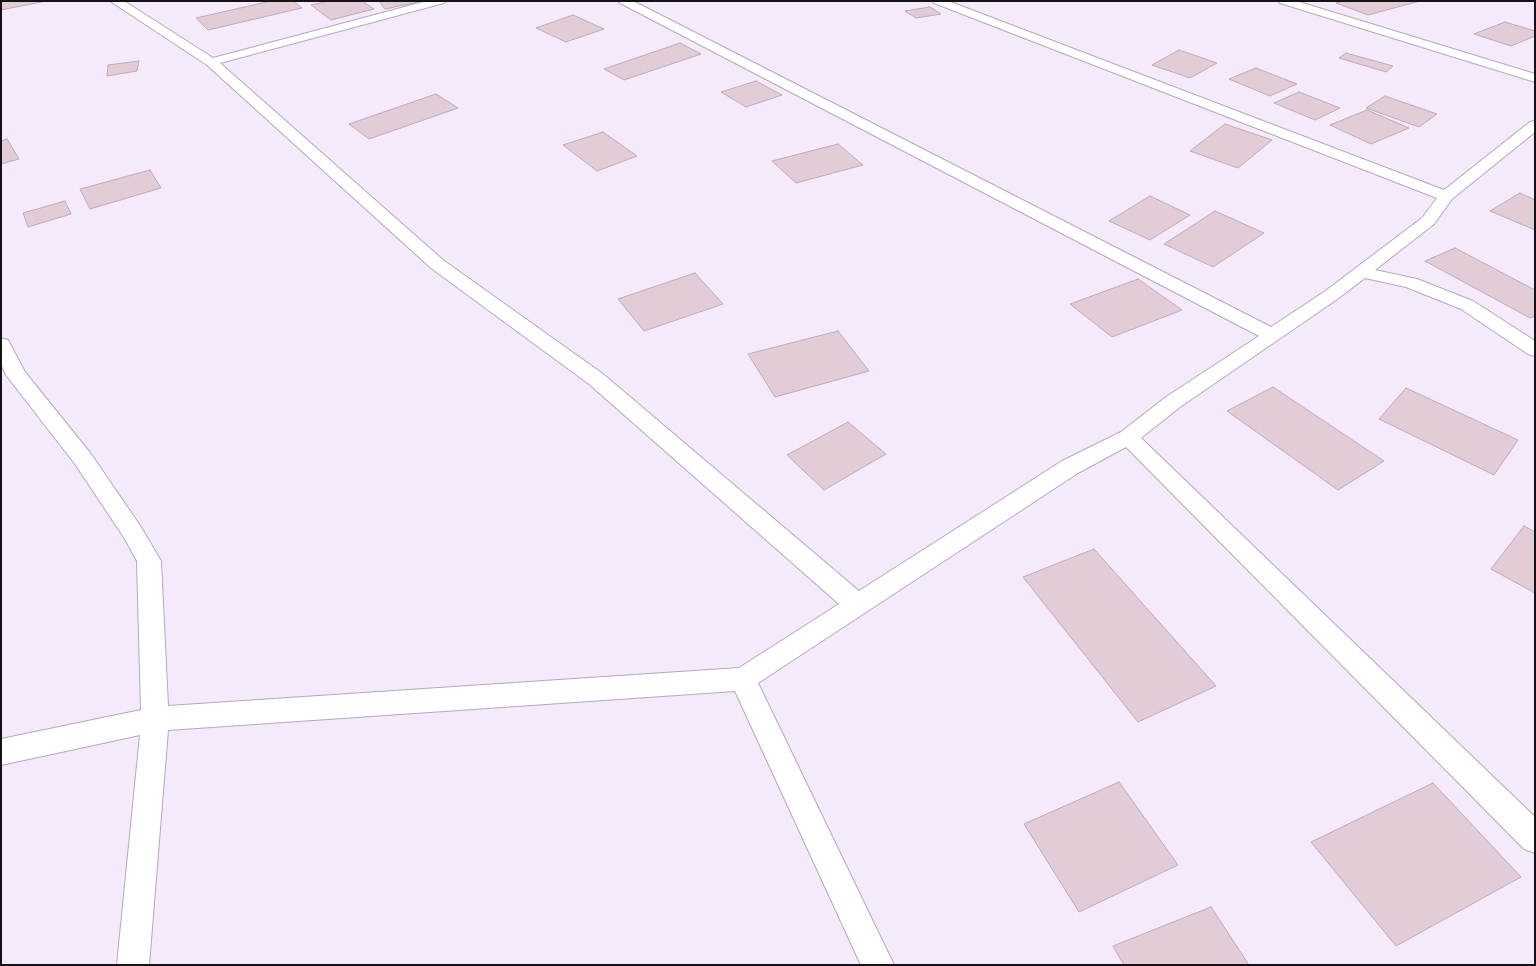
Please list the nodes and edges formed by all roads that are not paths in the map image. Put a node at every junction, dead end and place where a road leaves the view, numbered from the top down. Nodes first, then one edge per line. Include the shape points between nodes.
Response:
1 (116, 1) edge
2 (440, 1) edge
3 (624, 1) edge
4 (938, 1) edge
5 (1284, 1) edge
6 (211, 62) junction
7 (1535, 78) edge
8 (1530, 135) edge
9 (1446, 196) junction
10 (1361, 272) junction
11 (1272, 335) junction
12 (1, 344) edge
13 (1535, 350) edge
14 (1128, 438) junction
15 (858, 605) junction
16 (743, 679) junction
17 (155, 719) junction
18 (1, 752) edge
19 (1535, 838) edge
20 (133, 965) edge
21 (878, 965) edge

1 - 6 street
2 - 6 street
3 - 11 street
4 - 9 street
5 - 7 street
6 - 15 street via 437,264 596,379
8 - 9 street
9 - 10 street via 1428,221
10 - 11 street
10 - 13 street via 1411,283 1467,305
11 - 14 street via 1173,402
12 - 17 street via 16,375 83,459 149,561
14 - 15 street via 1070,467
14 - 19 street
15 - 16 street
16 - 17 street
16 - 21 street
17 - 18 street
17 - 20 street

